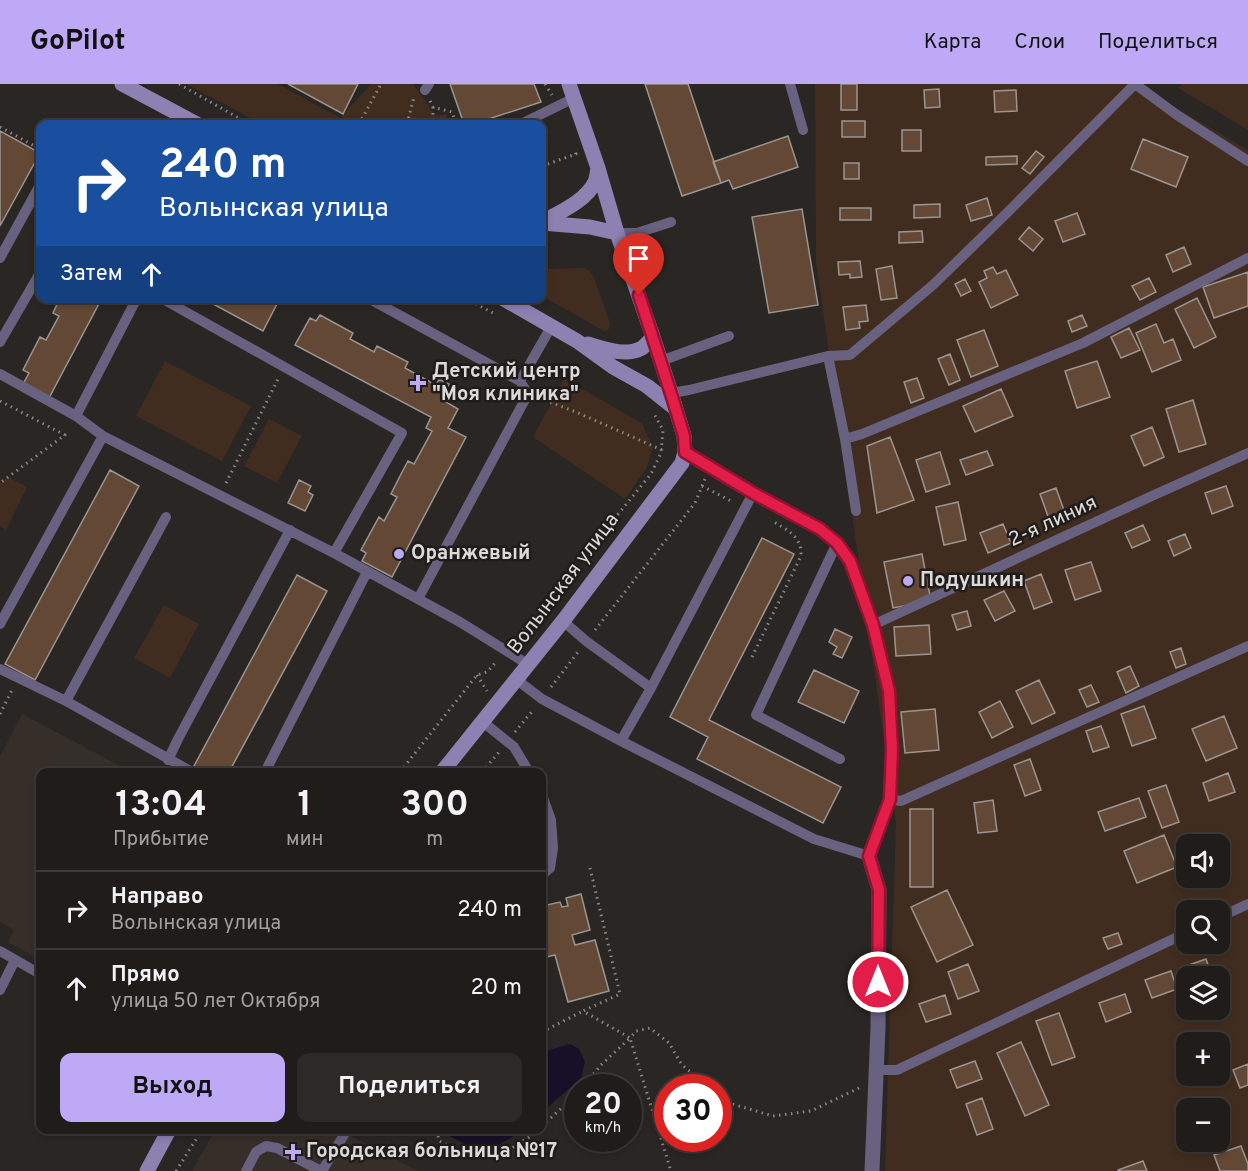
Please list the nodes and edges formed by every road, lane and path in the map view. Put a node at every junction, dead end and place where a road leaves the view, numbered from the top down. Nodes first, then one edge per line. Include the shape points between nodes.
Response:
1 (122, 84) edge
2 (179, 84) edge
3 (381, 84) edge
4 (790, 84) edge
5 (1132, 85) edge
6 (427, 87) edge
7 (572, 91) edge
8 (433, 107) junction
9 (434, 116) dead end
10 (190, 120) edge
11 (242, 120) edge
12 (361, 120) edge
13 (408, 120) edge
14 (455, 120) edge
15 (527, 120) edge
16 (0, 127) edge
17 (803, 130) dead end
18 (36, 146) edge
19 (576, 154) dead end
20 (1248, 161) edge
21 (546, 165) edge
22 (598, 168) junction
23 (36, 192) edge
24 (546, 221) edge
25 (671, 222) dead end
26 (546, 223) edge
27 (617, 233) junction
28 (0, 258) edge
29 (1248, 258) edge
30 (36, 280) edge
31 (134, 303) edge
32 (170, 303) edge
33 (377, 303) edge
34 (474, 303) edge
35 (510, 303) edge
36 (499, 316) dead end
37 (551, 327) junction
38 (729, 336) dead end
39 (653, 337) junction
40 (577, 341) junction
41 (0, 342) edge
42 (828, 356) junction
43 (661, 361) junction
44 (284, 366) junction
45 (0, 374) edge
46 (520, 381) junction
47 (671, 393) junction
48 (528, 394) junction
49 (0, 400) edge
50 (651, 409) dead end
51 (675, 409) junction
52 (76, 416) junction
53 (103, 436) junction
54 (845, 438) junction
55 (662, 450) junction
56 (685, 452) junction
57 (1248, 453) edge
58 (706, 475) dead end
59 (0, 483) edge
60 (702, 486) junction
61 (753, 493) junction
62 (221, 494) junction
63 (689, 498) dead end
64 (695, 503) junction
65 (745, 509) junction
66 (856, 511) dead end
67 (166, 517) dead end
68 (290, 530) junction
69 (837, 543) junction
70 (334, 553) junction
71 (367, 572) junction
72 (418, 599) junction
73 (563, 621) junction
74 (0, 624) edge
75 (873, 625) junction
76 (586, 641) junction
77 (1248, 646) edge
78 (506, 650) junction
79 (752, 657) dead end
80 (529, 665) junction
81 (0, 669) edge
82 (477, 675) junction
83 (18, 679) junction
84 (517, 680) junction
85 (651, 688) junction
86 (487, 691) dead end
87 (542, 699) junction
88 (66, 701) junction
89 (0, 714) edge
90 (483, 722) junction
91 (621, 741) junction
92 (840, 759) dead end
93 (168, 760) junction
94 (184, 768) edge
95 (267, 768) edge
96 (403, 768) edge
97 (445, 768) edge
98 (527, 768) edge
99 (890, 799) junction
100 (546, 806) edge
101 (869, 856) junction
102 (590, 868) dead end
103 (546, 872) edge
104 (1248, 904) edge
105 (1230, 912) edge
106 (1176, 938) edge
107 (0, 951) edge
108 (15, 960) junction
109 (36, 972) edge
110 (0, 990) edge
111 (583, 1011) junction
112 (546, 1030) edge
113 (630, 1038) junction
114 (876, 1070) junction
115 (594, 1074) edge
116 (693, 1074) edge
117 (863, 1086) dead end
118 (732, 1104) edge
119 (564, 1106) edge
120 (546, 1122) edge
121 (168, 1134) edge
122 (199, 1134) edge
123 (345, 1134) edge
124 (438, 1134) edge
125 (533, 1134) edge
126 (147, 1171) edge
127 (176, 1171) edge
128 (246, 1171) edge
129 (322, 1171) edge
130 (671, 1171) edge
131 (872, 1171) edge

1 - 10 street
2 - 11 path
3 - 12 path
4 - 17 lane
5 - 20 lane
5 - 42 lane via 933,285 850,355
6 - 8 path
6 - 13 path via 417,85
7 - 15 lane
7 - 22 street
8 - 9 path
8 - 14 path via 452,112
16 - 18 path
19 - 21 path
22 - 24 street via 588,191
22 - 27 street
23 - 28 lane
25 - 27 lane via 637,233
26 - 27 street
27 - 39 street
29 - 54 lane via 1083,343
30 - 41 lane
31 - 52 lane
32 - 44 lane
33 - 46 lane
34 - 36 path
35 - 37 street
37 - 40 street
37 - 46 lane
38 - 43 lane
39 - 40 street via 633,352 612,351
39 - 43 street
40 - 51 street
42 - 47 lane
42 - 54 lane
43 - 47 street
44 - 62 path
44 - 70 lane via 402,433
45 - 52 lane
46 - 48 lane
47 - 51 street
48 - 55 path
48 - 72 lane
49 - 59 path via 65,435
50 - 55 path via 663,430
51 - 56 street
52 - 53 lane
53 - 62 lane
53 - 74 lane
54 - 66 lane
55 - 78 path via 651,474
56 - 61 lane
56 - 73 street, Волынская улица via 682,463
57 - 75 lane, 2-я линия
58 - 60 path
60 - 64 path
60 - 65 path
61 - 65 lane
61 - 69 lane via 820,529
62 - 68 lane
63 - 64 path
64 - 76 path
65 - 79 path via 765,516 794,535 801,549 799,561
65 - 85 lane
67 - 88 lane
68 - 70 lane
68 - 93 lane
69 - 75 lane via 850,561
69 - 92 lane via 756,715
70 - 71 lane
71 - 72 lane
71 - 95 lane
72 - 78 lane
73 - 76 lane
73 - 80 street, Волынская улица
75 - 99 lane via 889,691
76 - 85 lane
76 - 87 path
77 - 99 lane via 901,801
78 - 80 lane
78 - 82 path via 487,672
80 - 84 street, Волынская улица
81 - 83 lane
82 - 86 path
82 - 96 path
83 - 88 lane
83 - 89 path
84 - 87 lane
84 - 90 street, Волынская улица
85 - 91 lane
87 - 91 lane
88 - 93 lane
90 - 97 street, Волынская улица
90 - 98 lane via 514,747
91 - 101 lane via 814,839
93 - 94 lane
99 - 101 lane
100 - 103 lane via 553,848
101 - 114 street via 879,890
102 - 111 path via 620,994
104 - 105 lane
106 - 114 lane via 897,1070
107 - 108 lane
108 - 109 lane
108 - 110 lane
111 - 112 path
111 - 113 path
113 - 115 path
113 - 116 path via 636,1030 650,1028 669,1043 682,1065
113 - 130 path
114 - 131 street
117 - 118 path via 811,1111 773,1116
119 - 120 path
121 - 126 street
122 - 127 path
123 - 129 lane
124 - 125 path via 439,1141 463,1152 500,1156
128 - 129 lane via 256,1152 266,1146

